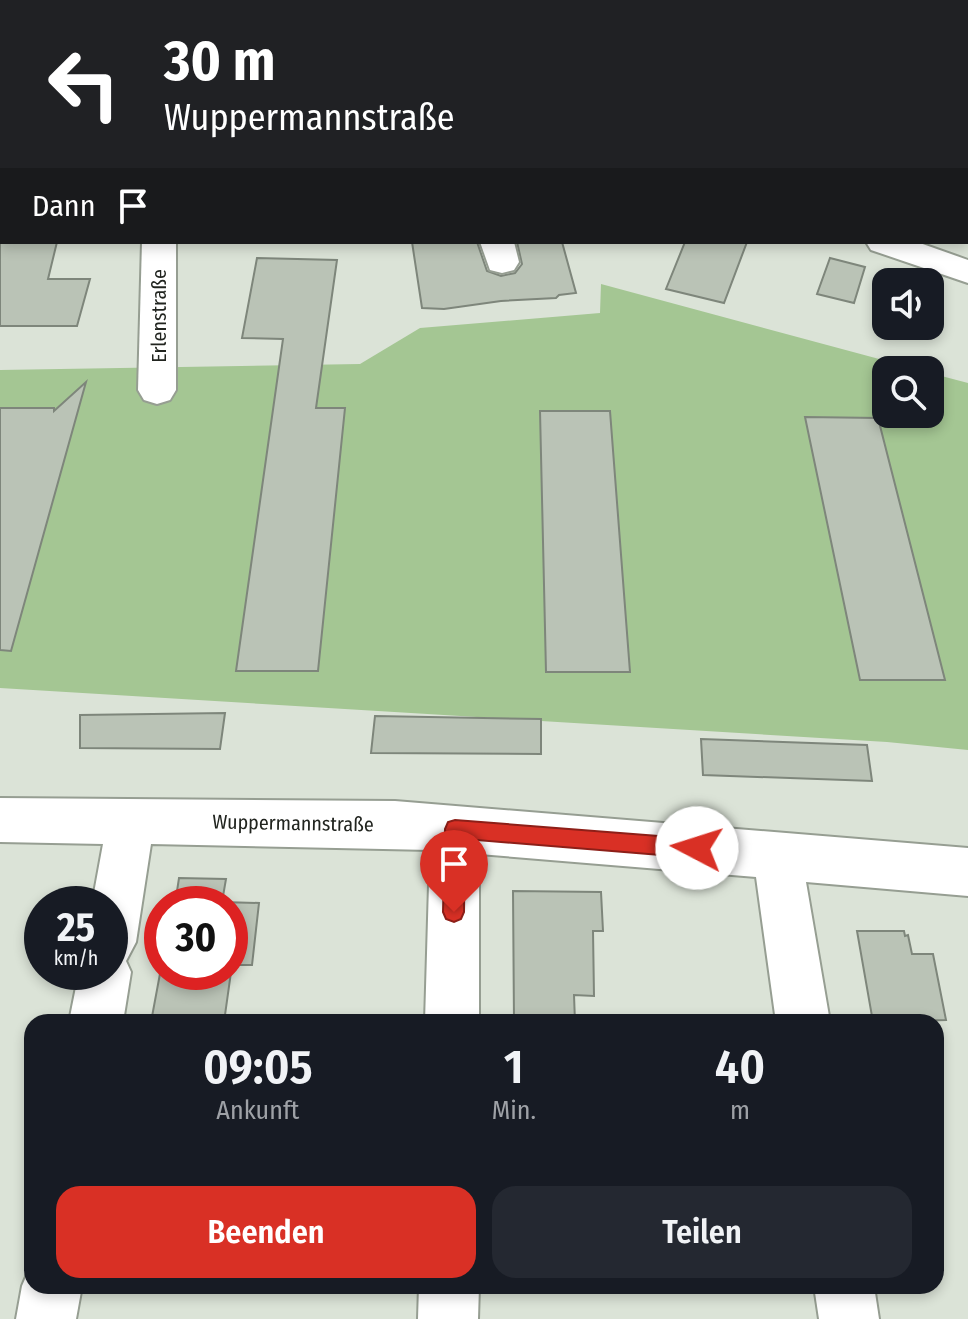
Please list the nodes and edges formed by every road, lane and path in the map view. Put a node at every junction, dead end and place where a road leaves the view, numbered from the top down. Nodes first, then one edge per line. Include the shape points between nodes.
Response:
1 (159, 244) edge
2 (889, 244) edge
3 (968, 272) edge
4 (157, 390) dead end
5 (0, 820) edge
6 (131, 821) junction
7 (455, 829) junction
8 (777, 856) junction
9 (968, 872) edge
10 (120, 886) edge
11 (102, 990) edge
12 (97, 1014) edge
13 (452, 1014) edge
14 (802, 1014) edge
15 (51, 1294) edge
16 (449, 1294) edge
17 (845, 1294) edge
18 (46, 1319) edge
19 (448, 1319) edge
20 (849, 1319) edge

1 - 4 street, Erlenstraße
2 - 3 street
5 - 6 street, Wuppermannstraße
6 - 7 street, Wuppermannstraße
6 - 10 street
7 - 8 street, Wuppermannstraße
7 - 13 street
8 - 9 street, Wuppermannstraße
8 - 14 street
11 - 12 street
15 - 18 street
16 - 19 street
17 - 20 street

